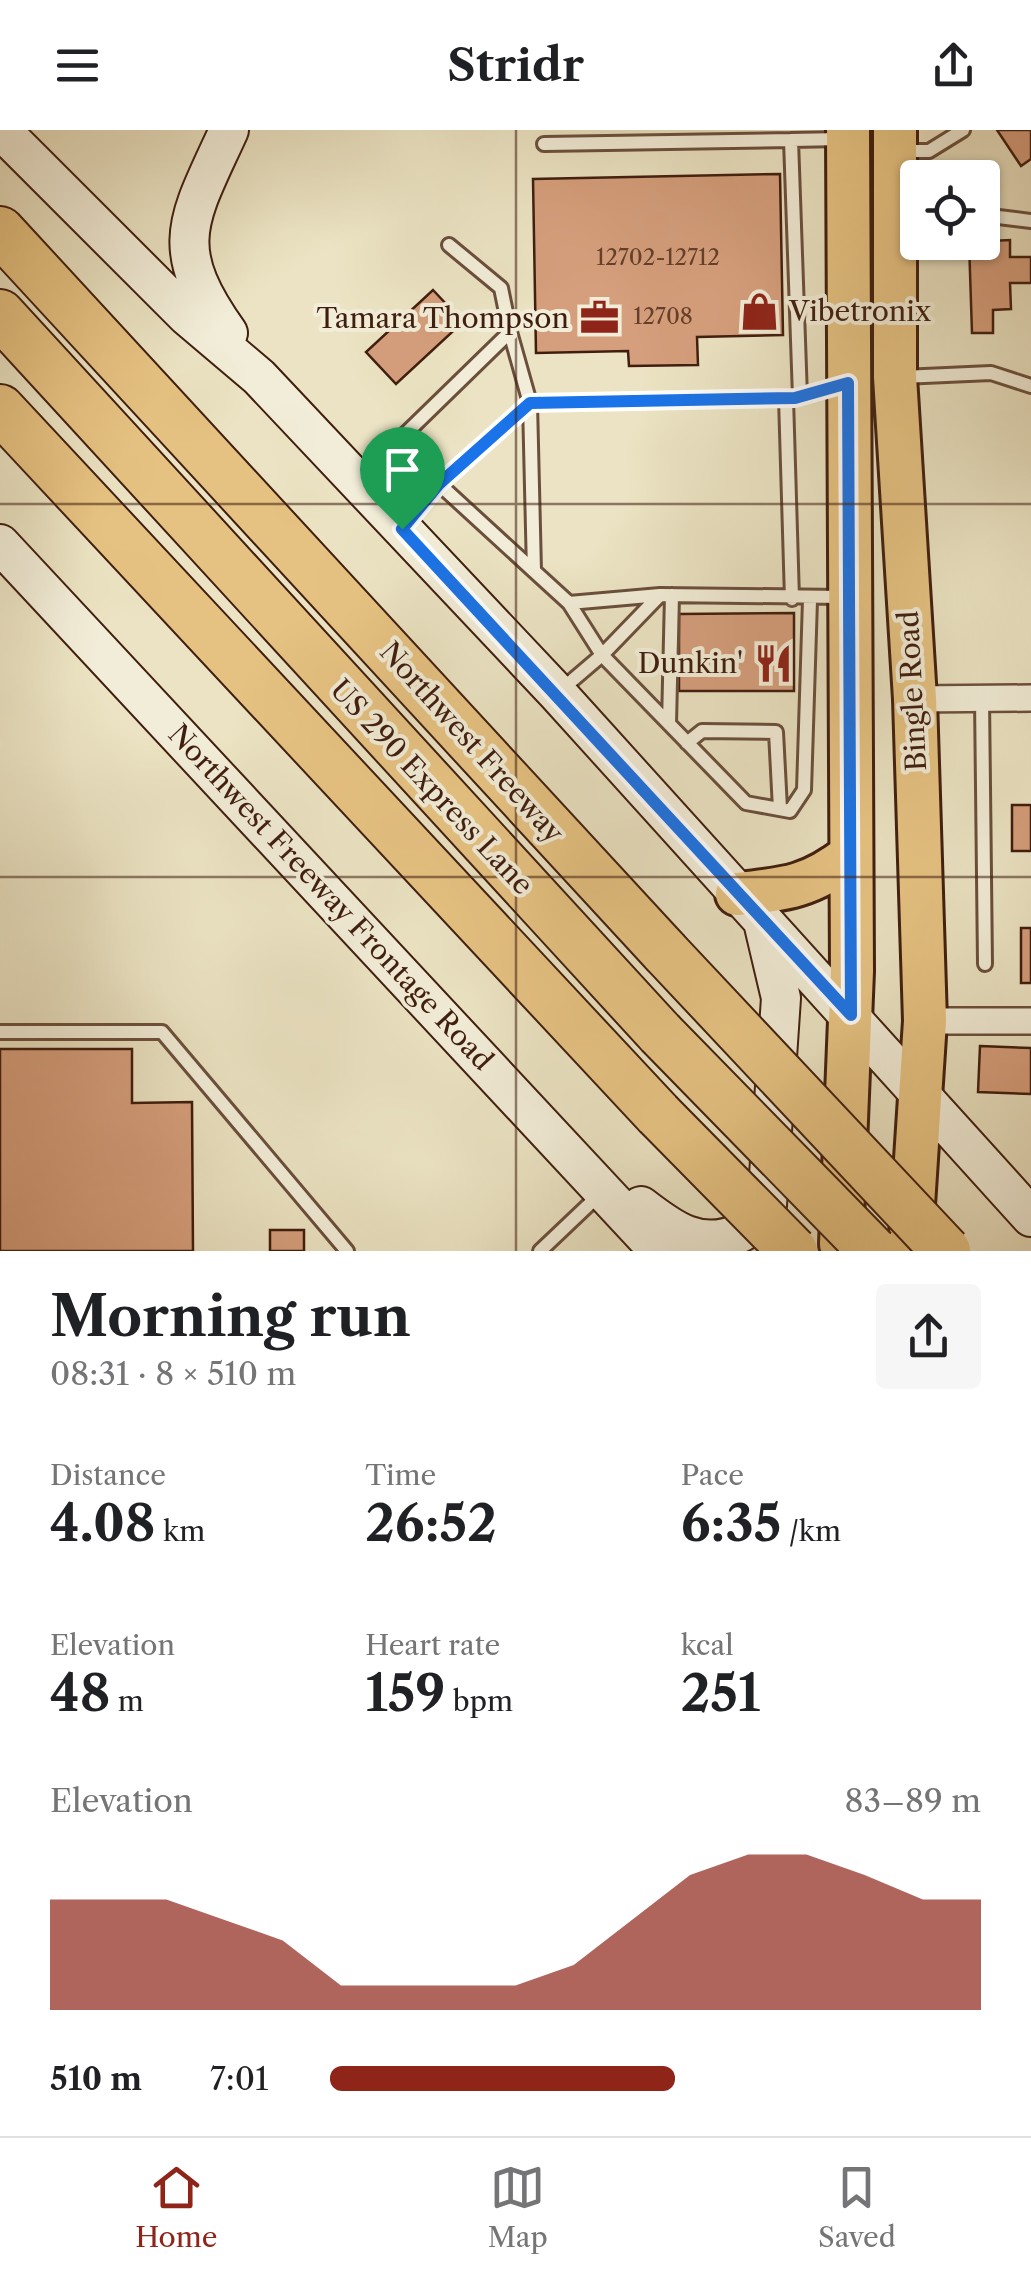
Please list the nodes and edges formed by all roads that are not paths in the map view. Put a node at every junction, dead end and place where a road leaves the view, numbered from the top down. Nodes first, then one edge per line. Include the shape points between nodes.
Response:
1 (0, 130) edge
2 (229, 130) edge
3 (963, 130) edge
4 (848, 134) edge
5 (791, 140) junction
6 (896, 141) edge
7 (544, 144) dead end
8 (1000, 217) edge
9 (1031, 221) edge
10 (0, 231) edge
11 (450, 245) dead end
12 (0, 314) edge
13 (510, 332) junction
14 (259, 377) junction
15 (895, 378) junction
16 (848, 383) junction
17 (1031, 386) edge
18 (793, 398) junction
19 (530, 403) junction
20 (0, 409) edge
21 (439, 484) junction
22 (402, 529) junction
23 (0, 544) edge
24 (534, 571) junction
25 (666, 595) junction
26 (830, 598) junction
27 (792, 599) junction
28 (568, 603) junction
29 (602, 655) junction
30 (557, 693) junction
31 (982, 698) junction
32 (1031, 698) edge
33 (915, 699) junction
34 (669, 724) junction
35 (687, 742) junction
36 (785, 810) junction
37 (851, 856) junction
38 (750, 909) junction
39 (985, 964) dead end
40 (851, 1015) junction
41 (925, 1021) junction
42 (1031, 1021) edge
43 (0, 1032) edge
44 (922, 1100) junction
45 (568, 1150) junction
46 (604, 1190) junction
47 (1031, 1217) edge
48 (548, 1248) edge
49 (347, 1251) edge
50 (659, 1251) edge
51 (793, 1251) edge
52 (841, 1251) edge
53 (873, 1251) edge
54 (910, 1251) edge
55 (946, 1251) edge

1 - 14 main road via 187,316
2 - 14 main road via 186,236 192,278
3 - 6 lane via 929,151
4 - 5 lane
4 - 16 main road, Bingle Road
5 - 7 lane
5 - 18 lane
6 - 15 main road, Bingle Road via 901,213
8 - 9 lane
10 - 55 highway, Northwest Freeway, bridge
11 - 13 lane via 501,288
12 - 53 highway, US 290 Express Lane, bridge via 660,1033
13 - 19 lane
13 - 21 lane via 397,442
14 - 22 main road
15 - 16 main road
15 - 17 lane via 991,373
15 - 33 main road, Bingle Road
16 - 18 lane
16 - 26 main road, Bingle Road
18 - 19 lane
18 - 27 lane
19 - 21 lane
19 - 24 lane
20 - 51 highway, bridge
21 - 22 lane
21 - 24 lane
22 - 30 main road
23 - 45 main road, Northwest Freeway Frontage Road
24 - 28 lane
25 - 27 lane
25 - 28 lane
25 - 29 lane
25 - 34 lane
26 - 27 lane
26 - 36 lane via 804,790
26 - 37 main road, Bingle Road
28 - 29 lane
29 - 30 lane
29 - 34 lane
30 - 38 main road
31 - 32 street
31 - 33 street
31 - 39 lane
33 - 41 main road, Bingle Road
34 - 35 lane
35 - 36 lane via 746,803
35 - 36 lane via 702,731 776,732
37 - 38 main road via 820,880
37 - 40 main road, Bingle Road
38 - 40 main road
38 - 45 main road via 780,998 767,1205 759,1222 727,1241 682,1238
40 - 44 main road
40 - 52 main road, Bingle Road
41 - 42 street
41 - 44 main road, Bingle Road
43 - 49 lane via 162,1032
44 - 47 main road
44 - 54 main road, Bingle Road
45 - 46 main road, Northwest Freeway Frontage Road
46 - 48 lane
46 - 50 main road, Northwest Freeway Frontage Road

